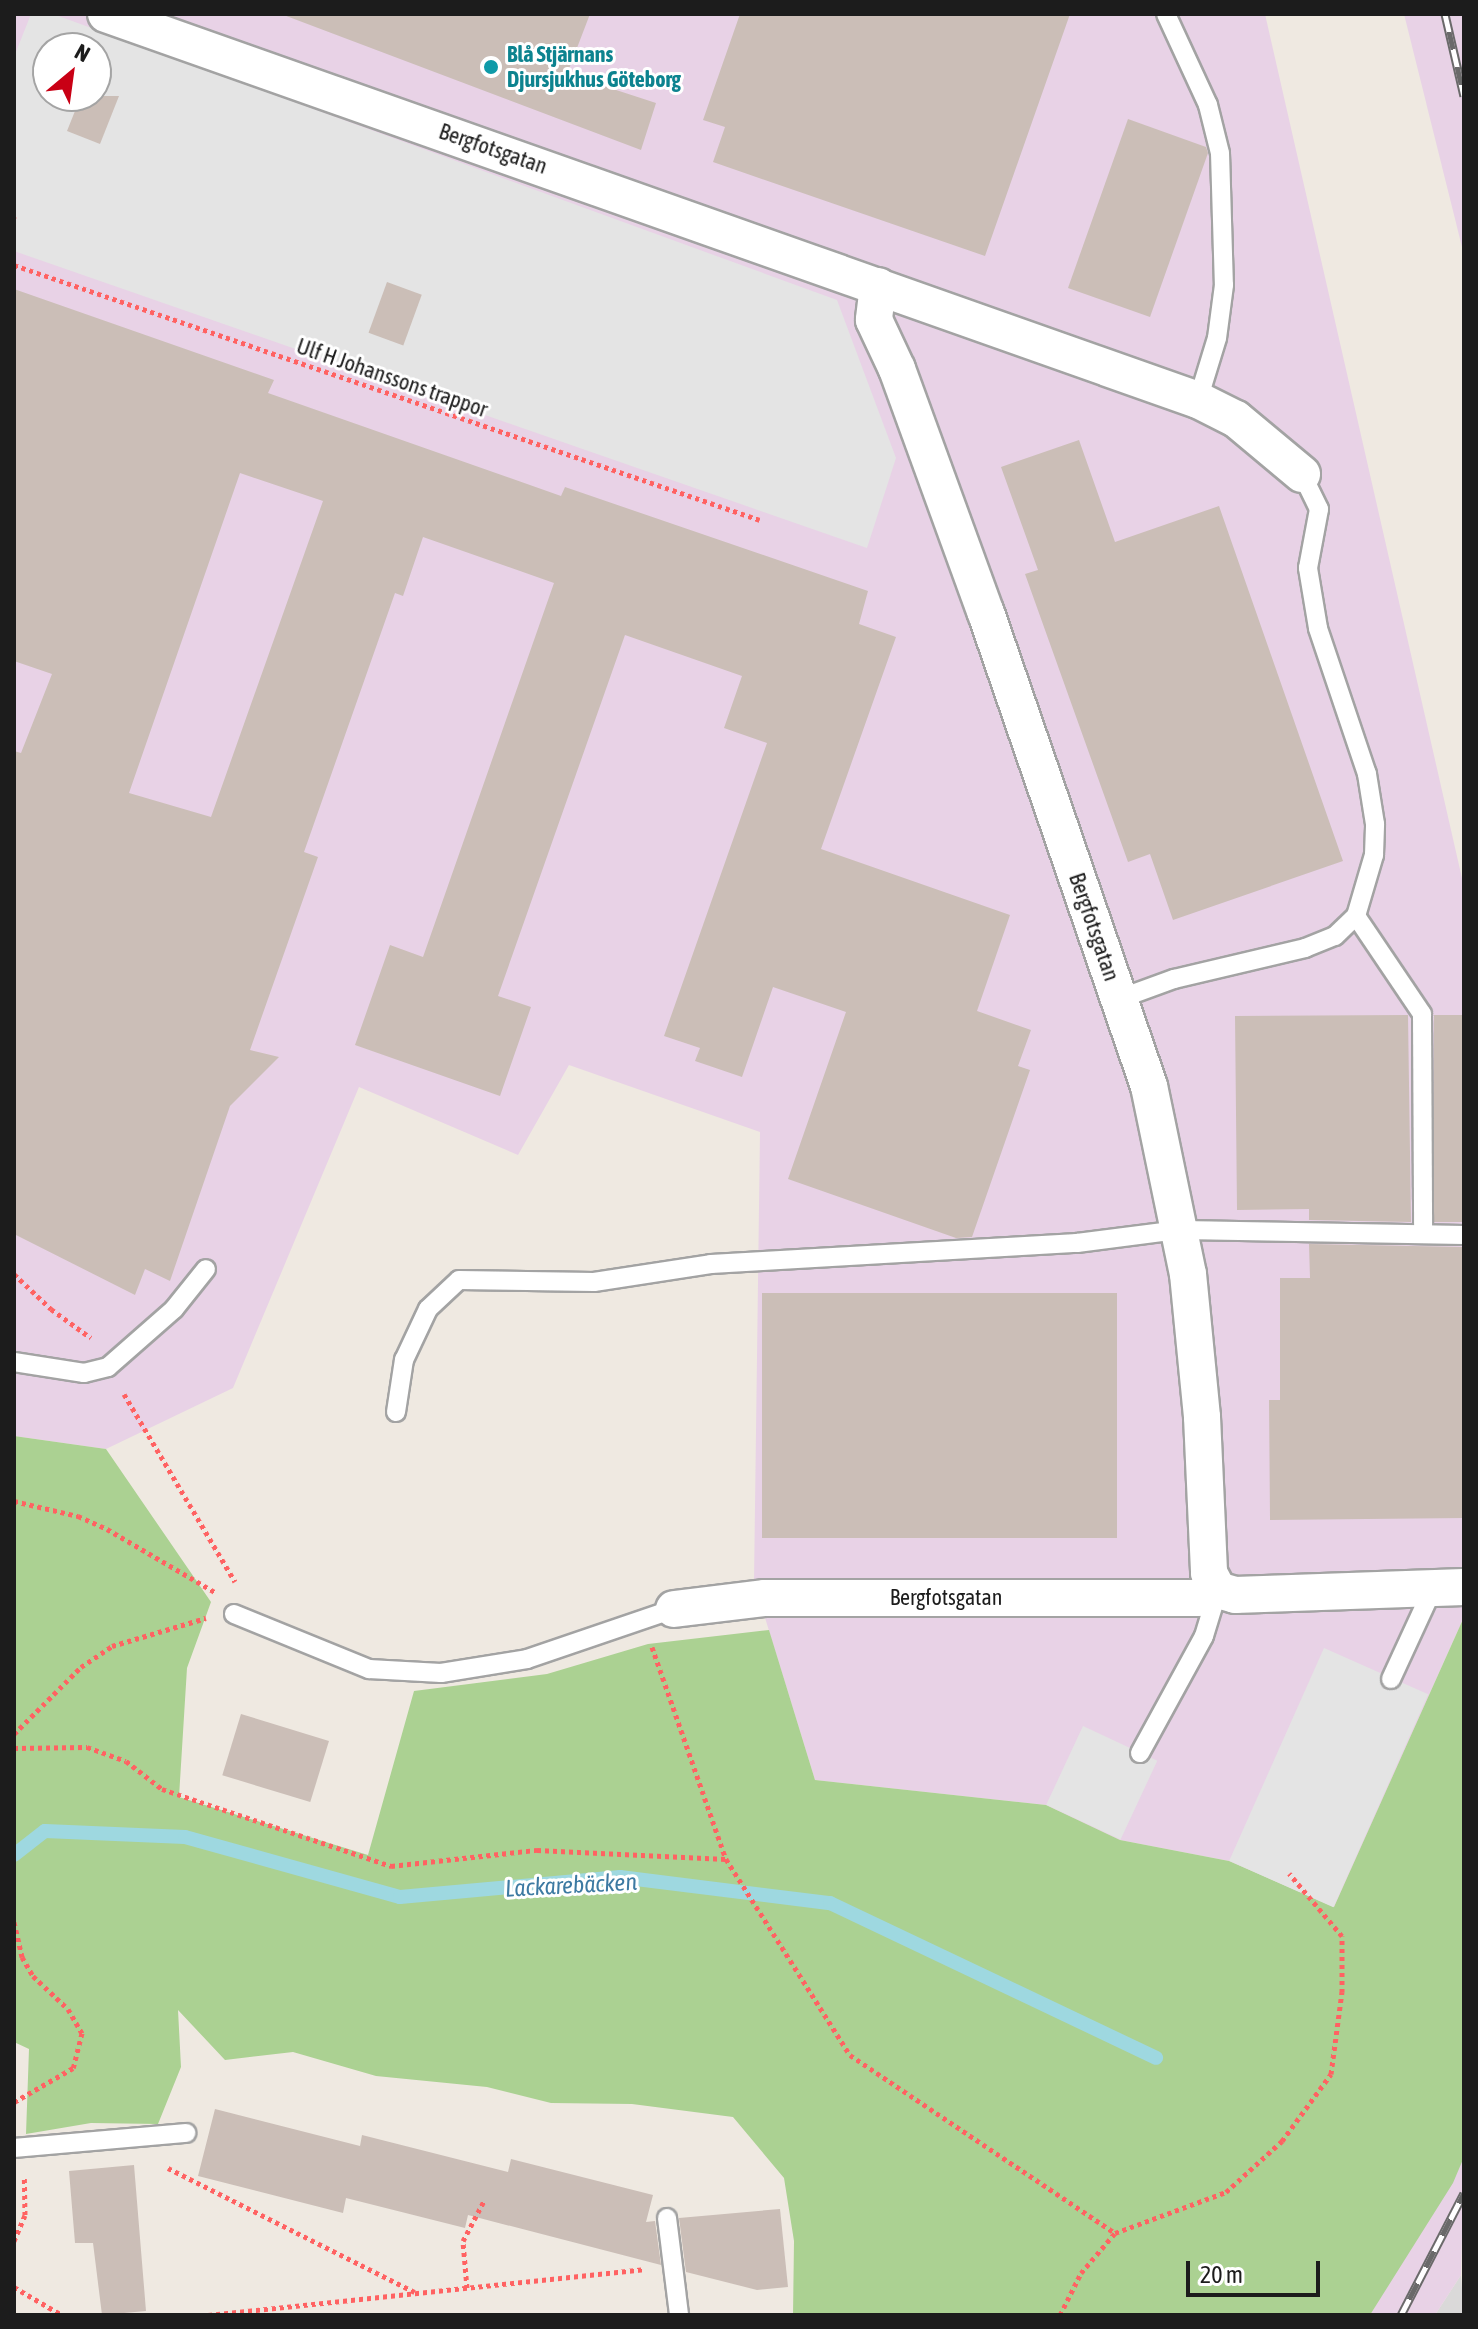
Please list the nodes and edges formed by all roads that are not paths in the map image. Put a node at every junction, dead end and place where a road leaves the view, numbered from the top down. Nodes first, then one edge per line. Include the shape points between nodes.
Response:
1 (106, 14) edge
2 (1166, 14) edge
3 (878, 286) junction
4 (1198, 400) junction
5 (1302, 474) joint
6 (1356, 916) junction
7 (1119, 999) junction
8 (1179, 1230) junction
9 (1423, 1234) junction
10 (1464, 1235) edge
11 (206, 1269) dead end
12 (14, 1362) edge
13 (396, 1412) dead end
14 (1449, 1587) edge
15 (1218, 1590) junction
16 (234, 1614) road end
17 (658, 1614) joint
18 (1391, 1679) dead end
19 (1140, 1753) dead end
20 (186, 2133) dead end
21 (19, 2148) edge
22 (667, 2218) dead end
23 (679, 2315) edge

1 - 3 street, Bergfotsgatan
2 - 4 lane via 1208,105 1220,153 1224,285 1217,338
3 - 4 street, Bergfotsgatan
3 - 7 street, Bergfotsgatan via 874,320 970,570
4 - 5 street, Bergfotsgatan via 1236,419
5 - 6 lane via 1319,509 1308,568 1318,628 1367,774 1375,824 1374,855
6 - 7 lane via 1335,936 1305,948 1174,979
6 - 9 lane via 1422,1014
7 - 8 street, Bergfotsgatan via 1149,1086
8 - 9 lane
8 - 13 lane via 1077,1243 711,1264 594,1282 459,1280 428,1309 404,1360
8 - 15 street, Bergfotsgatan via 1202,1417 1209,1573
9 - 10 lane
11 - 12 lane via 174,1309 108,1367 63,1372
14 - 15 street, Bergfotsgatan via 1235,1595
14 - 18 lane
15 - 17 street, Bergfotsgatan via 1197,1598 765,1598
15 - 19 lane via 1204,1636
16 - 17 lane via 369,1669 441,1673 527,1659
20 - 21 lane
22 - 23 lane

